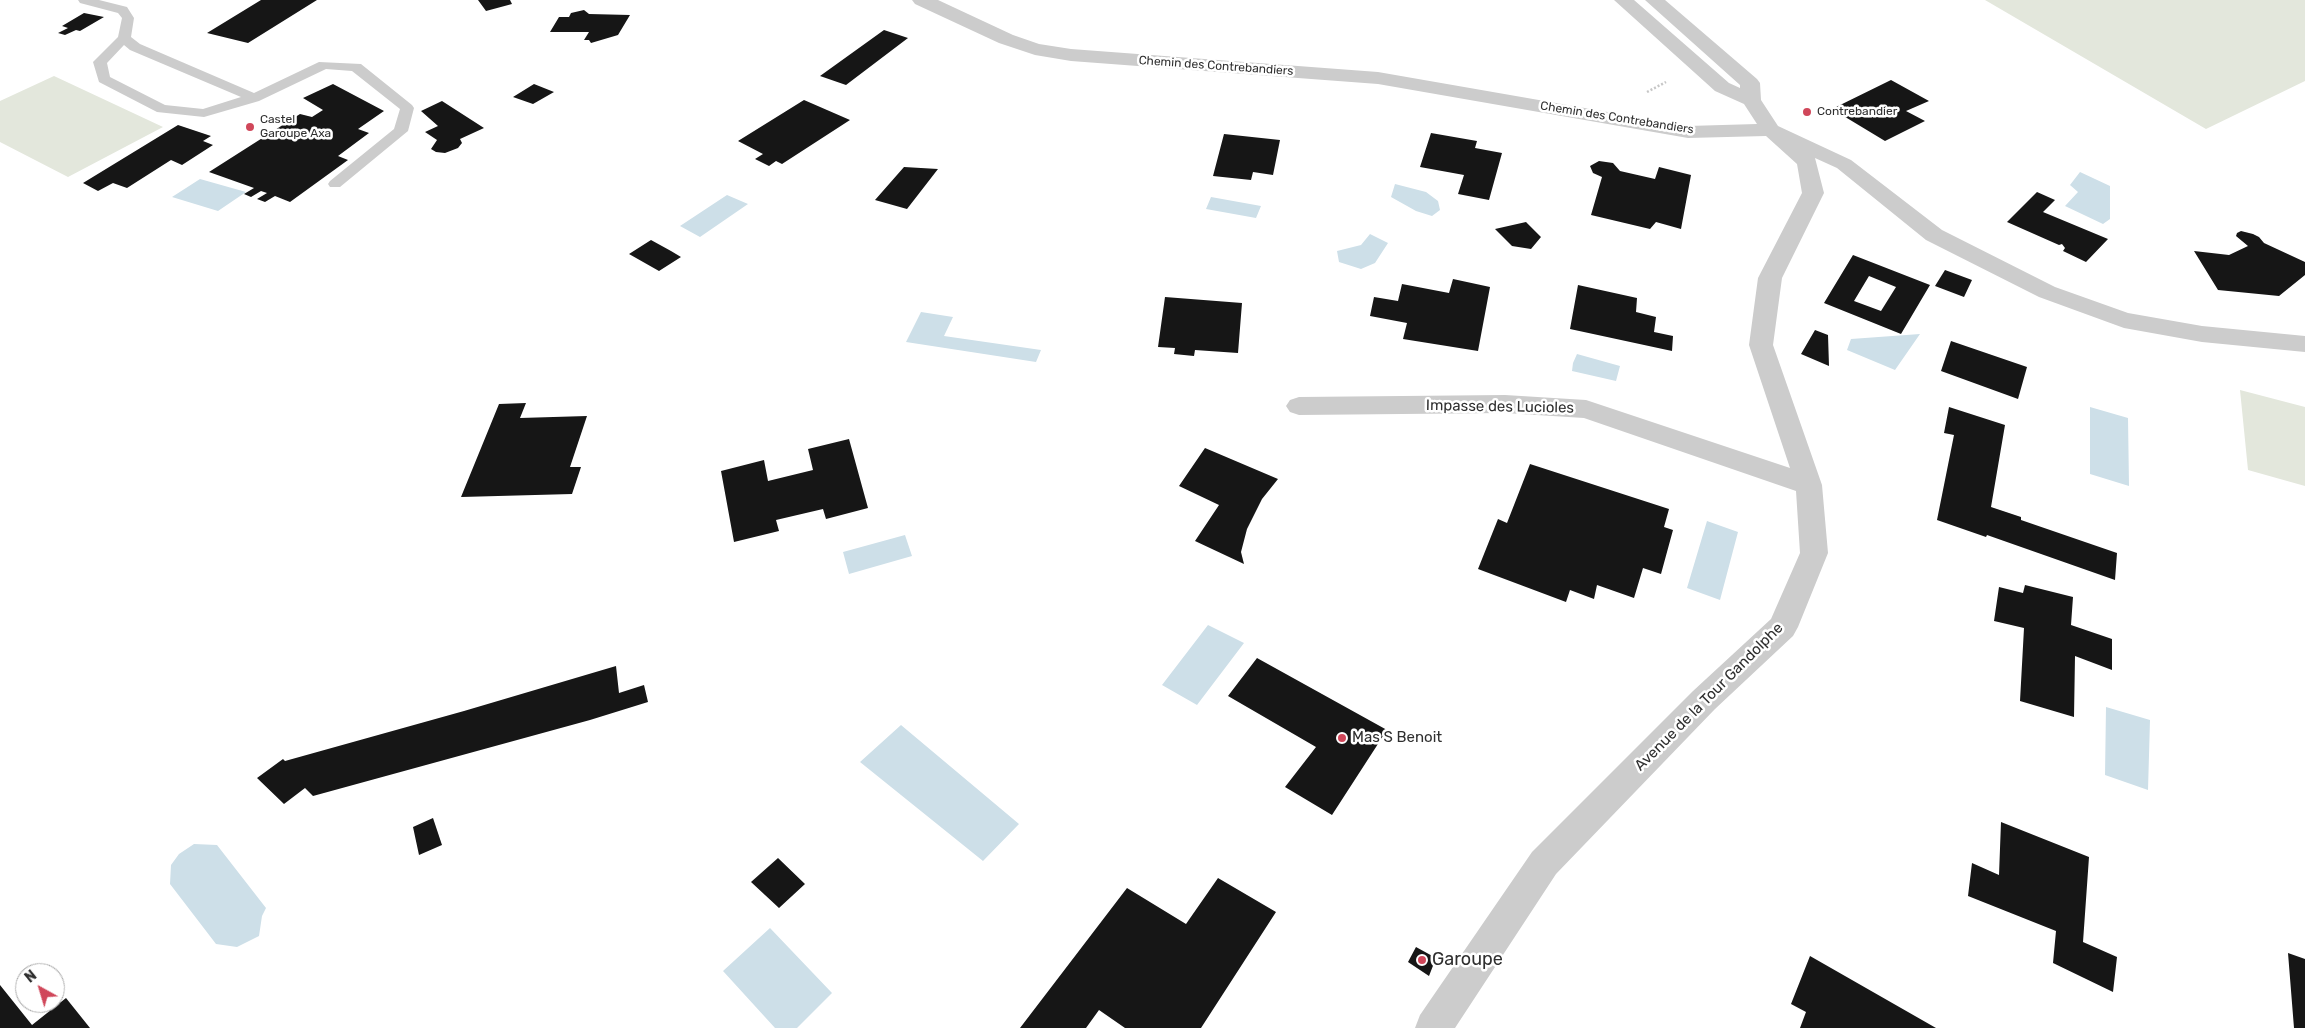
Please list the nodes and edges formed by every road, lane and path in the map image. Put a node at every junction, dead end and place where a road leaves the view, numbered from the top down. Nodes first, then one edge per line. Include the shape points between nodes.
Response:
1 (84, 0) edge
2 (921, 0) edge
3 (1624, 0) edge
4 (1654, 0) edge
5 (124, 38) junction
6 (254, 98) junction
7 (1750, 100) junction
8 (1771, 130) junction
9 (335, 184) dead end
10 (2305, 344) edge
11 (1299, 406) dead end
12 (1809, 485) junction
13 (1433, 1028) edge

1 - 5 lane via 123,10 128,18
2 - 8 street, Chemin des Contrebandiers via 1006,39 1036,49 1071,55 1378,78 1688,132
3 - 7 street via 1722,87
4 - 7 street via 1750,83
5 - 6 lane via 135,47
5 - 6 lane via 100,62 104,79 162,109 204,114
6 - 9 lane via 324,65 356,67 407,108 401,131
7 - 8 street, Avenue de la Tour Gandolphe
8 - 10 street, Chemin des Contrebandiers via 1844,164 1934,235 2047,292 2124,320 2202,334
8 - 12 street, Avenue de la Tour Gandolphe via 1808,162 1813,193 1770,278 1761,345
11 - 12 street, Impasse des Lucioles via 1504,404 1586,409
12 - 13 street, Avenue de la Tour Gandolphe via 1814,553 1783,627 1704,700 1544,863

